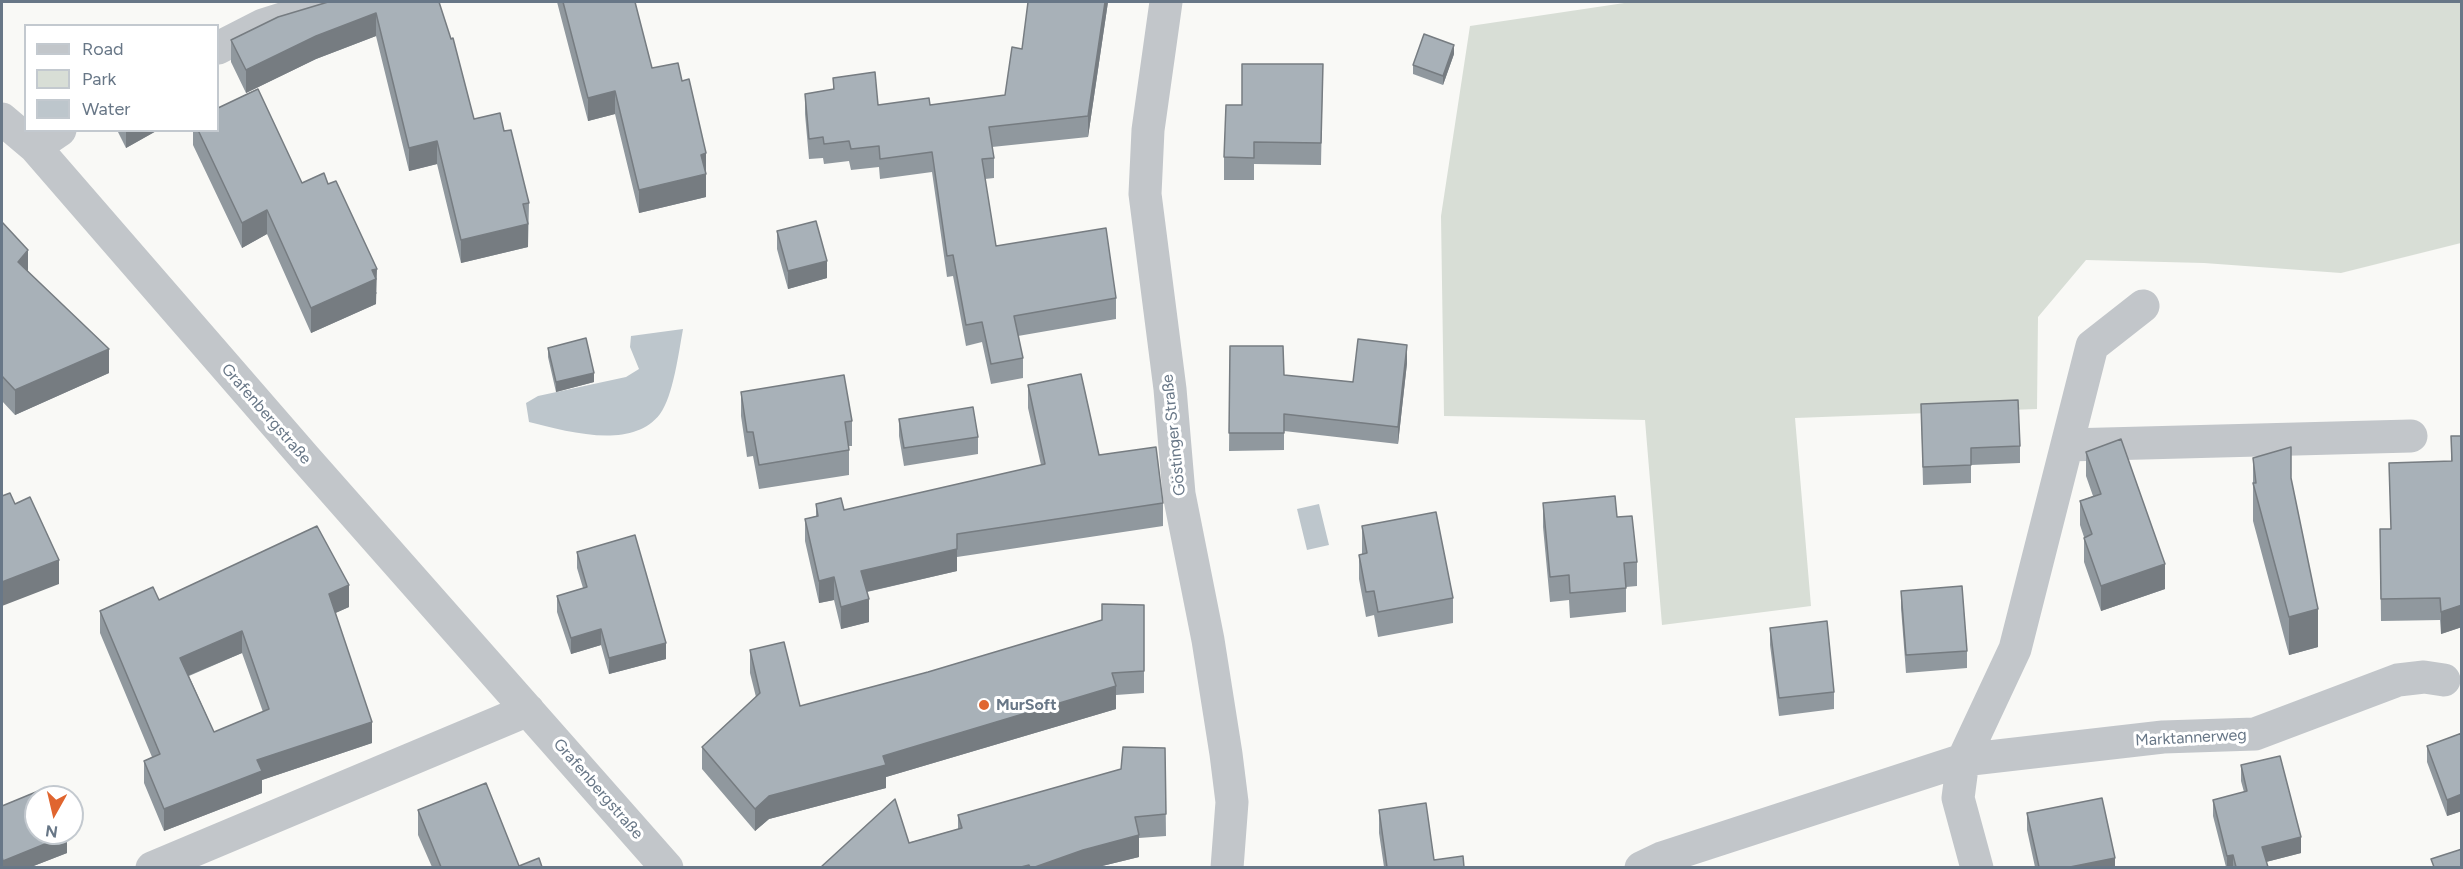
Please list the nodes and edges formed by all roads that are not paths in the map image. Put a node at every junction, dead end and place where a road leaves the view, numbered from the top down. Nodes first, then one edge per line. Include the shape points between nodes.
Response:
1 (336, 2) edge
2 (1166, 2) edge
3 (219, 47) edge
4 (2, 119) edge
5 (24, 129) edge
6 (31, 132) edge
7 (47, 139) edge
8 (2143, 306) dead end
9 (2411, 436) dead end
10 (2067, 445) junction
11 (2445, 680) dead end
12 (528, 710) junction
13 (1963, 760) junction
14 (152, 867) edge
15 (667, 867) edge
16 (1227, 867) edge
17 (1641, 867) edge
18 (1977, 867) edge

1 - 3 street via 263,25
2 - 16 street, Göstinger Straße via 1148,130 1145,194 1179,494 1208,640 1232,802
4 - 5 street, Grafenbergstraße
6 - 7 street, Grafenbergstraße
7 - 12 street, Grafenbergstraße via 305,458
8 - 10 street via 2092,346
9 - 10 street
10 - 13 street via 2015,649
11 - 13 street, Marktannerweg via 2398,680 2255,734 2163,738
12 - 14 street
12 - 15 street, Grafenbergstraße
13 - 17 street, Marktannerweg
13 - 18 street via 1958,798

